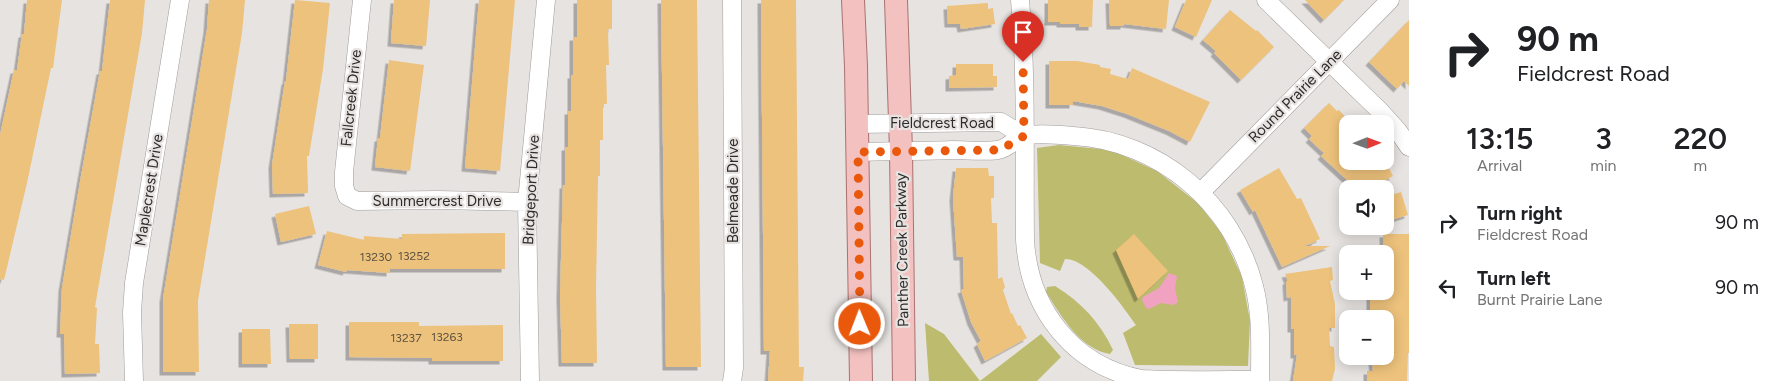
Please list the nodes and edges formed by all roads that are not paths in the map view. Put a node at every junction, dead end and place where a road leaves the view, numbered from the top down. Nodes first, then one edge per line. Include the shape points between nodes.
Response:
1 (180, 0) edge
2 (362, 0) edge
3 (546, 0) edge
4 (732, 0) edge
5 (853, 0) edge
6 (896, 0) edge
7 (1020, 0) edge
8 (1266, 0) edge
9 (1390, 0) edge
10 (1330, 61) junction
11 (899, 123) junction
12 (857, 124) junction
13 (1024, 136) junction
14 (1409, 147) edge
15 (901, 151) junction
16 (858, 152) junction
17 (1201, 192) junction
18 (348, 196) joint
19 (527, 202) junction
20 (1260, 380) edge
21 (134, 381) edge
22 (530, 381) edge
23 (732, 381) edge
24 (861, 381) edge
25 (904, 381) edge

1 - 21 street, Maplecrest Drive via 134,283
2 - 18 street, Fallcreek Drive via 344,172
3 - 19 street, Bridgeport Drive
4 - 23 street, Belmeade Drive
5 - 12 main road
6 - 11 main road, Panther Creek Parkway
7 - 13 street via 1024,43
8 - 10 street
9 - 10 street, Round Prairie Lane
10 - 14 street via 1389,121
10 - 17 street, Round Prairie Lane
11 - 12 street, Fieldcrest Road
11 - 13 street, Fieldcrest Road via 1001,122
11 - 15 main road, Panther Creek Parkway
12 - 16 main road
13 - 15 street, Fieldcrest Road via 1000,150
13 - 17 street via 1075,136 1121,144 1164,164
13 - 20 street via 1028,268 1043,307 1068,340 1102,365 1140,378 1168,381
15 - 16 street, Fieldcrest Road
15 - 25 main road, Panther Creek Parkway
16 - 24 main road
17 - 20 street via 1230,229 1250,271 1259,317
18 - 19 street, Summercrest Drive via 358,201
19 - 22 street, Bridgeport Drive

